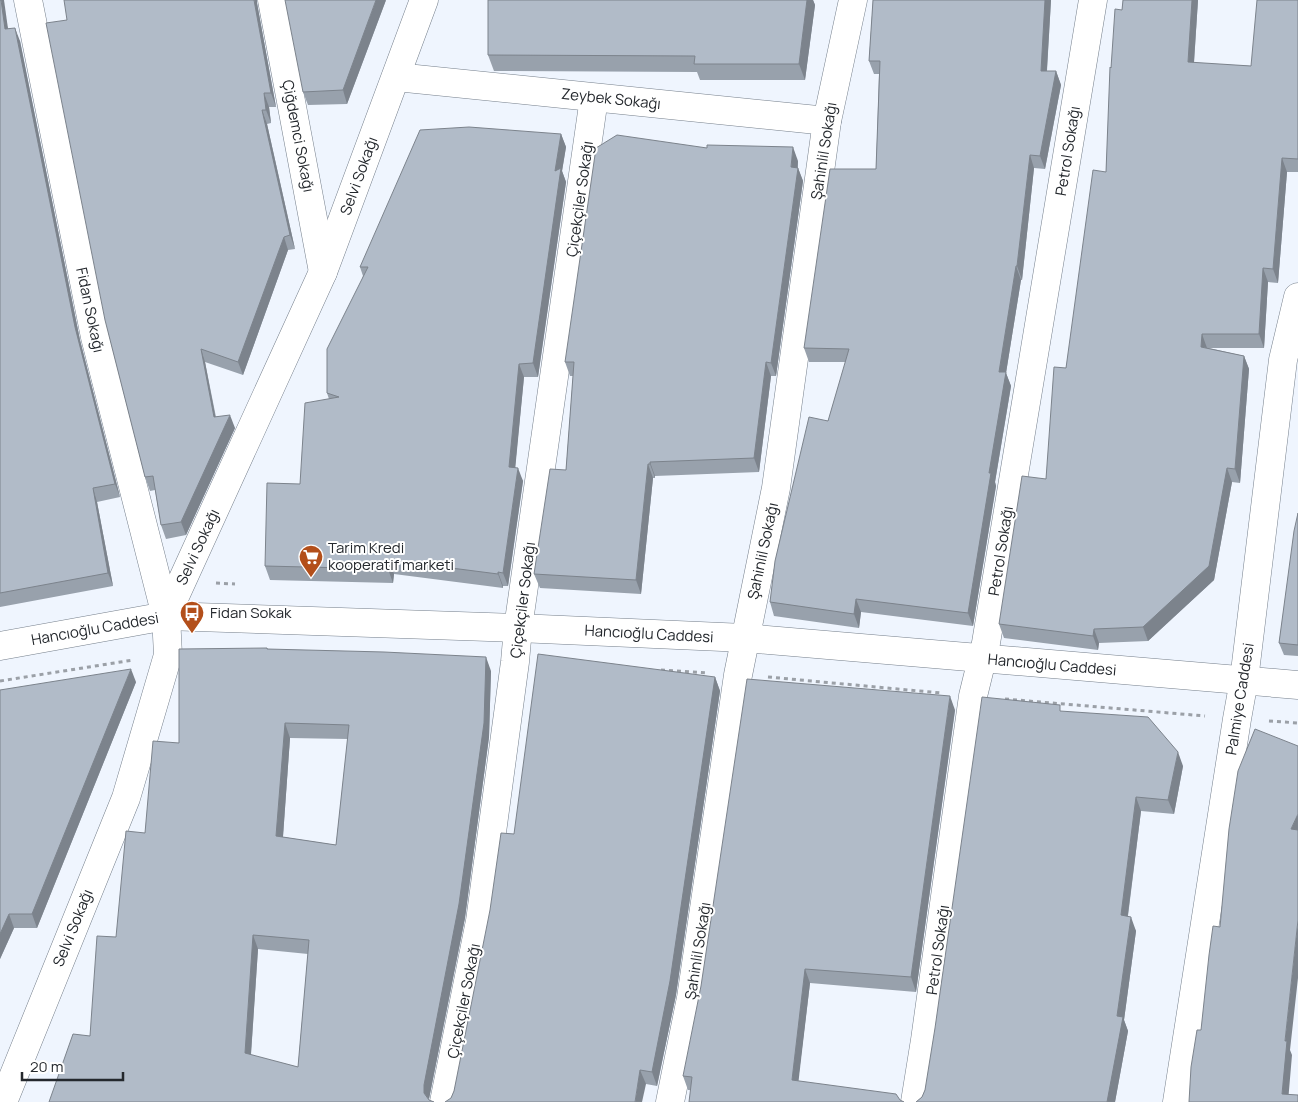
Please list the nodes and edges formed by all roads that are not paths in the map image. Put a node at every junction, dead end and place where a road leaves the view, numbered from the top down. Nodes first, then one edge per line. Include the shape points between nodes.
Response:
1 (28, 0) edge
2 (272, 0) edge
3 (424, 0) edge
4 (853, 0) edge
5 (1093, 0) edge
6 (396, 77) junction
7 (594, 98) junction
8 (827, 121) junction
9 (323, 272) junction
10 (1298, 297) edge
11 (1291, 360) edge
12 (166, 616) junction
13 (518, 628) junction
14 (745, 638) junction
15 (0, 646) edge
16 (982, 659) junction
17 (1244, 680) junction
18 (1298, 685) edge
19 (3, 1102) edge
20 (444, 1102) edge
21 (670, 1102) edge
22 (916, 1102) edge
23 (1177, 1102) edge

1 - 12 street, Fidan Sokağı via 95,337
2 - 9 street, Çiğdemci Sokağı
3 - 6 street, Selvi Sokağı
4 - 8 street, Şahinlil Sokağı
5 - 16 street, Petrol Sokağı
6 - 7 street, Zeybek Sokağı
6 - 9 street, Selvi Sokağı
7 - 8 street, Zeybek Sokağı
7 - 13 street, Çiçekçiler Sokağı
8 - 14 street, Şahinlil Sokağı via 776,488
9 - 12 street, Selvi Sokağı
10 - 11 street, Palmiye Caddesi
11 - 17 street, Palmiye Caddesi
12 - 13 street, Hancıoğlu Caddesi
12 - 15 street, Hancıoğlu Caddesi
12 - 19 street, Selvi Sokağı via 168,655 126,798
13 - 14 street, Hancıoğlu Caddesi
13 - 20 street, Çiçekçiler Sokağı via 480,921
14 - 16 street, Hancıoğlu Caddesi
14 - 21 street, Şahinlil Sokağı via 691,998
16 - 17 street, Hancıoğlu Caddesi
16 - 22 street, Petrol Sokağı via 973,696
17 - 18 street, Hancıoğlu Caddesi
17 - 23 street, Palmiye Caddesi

